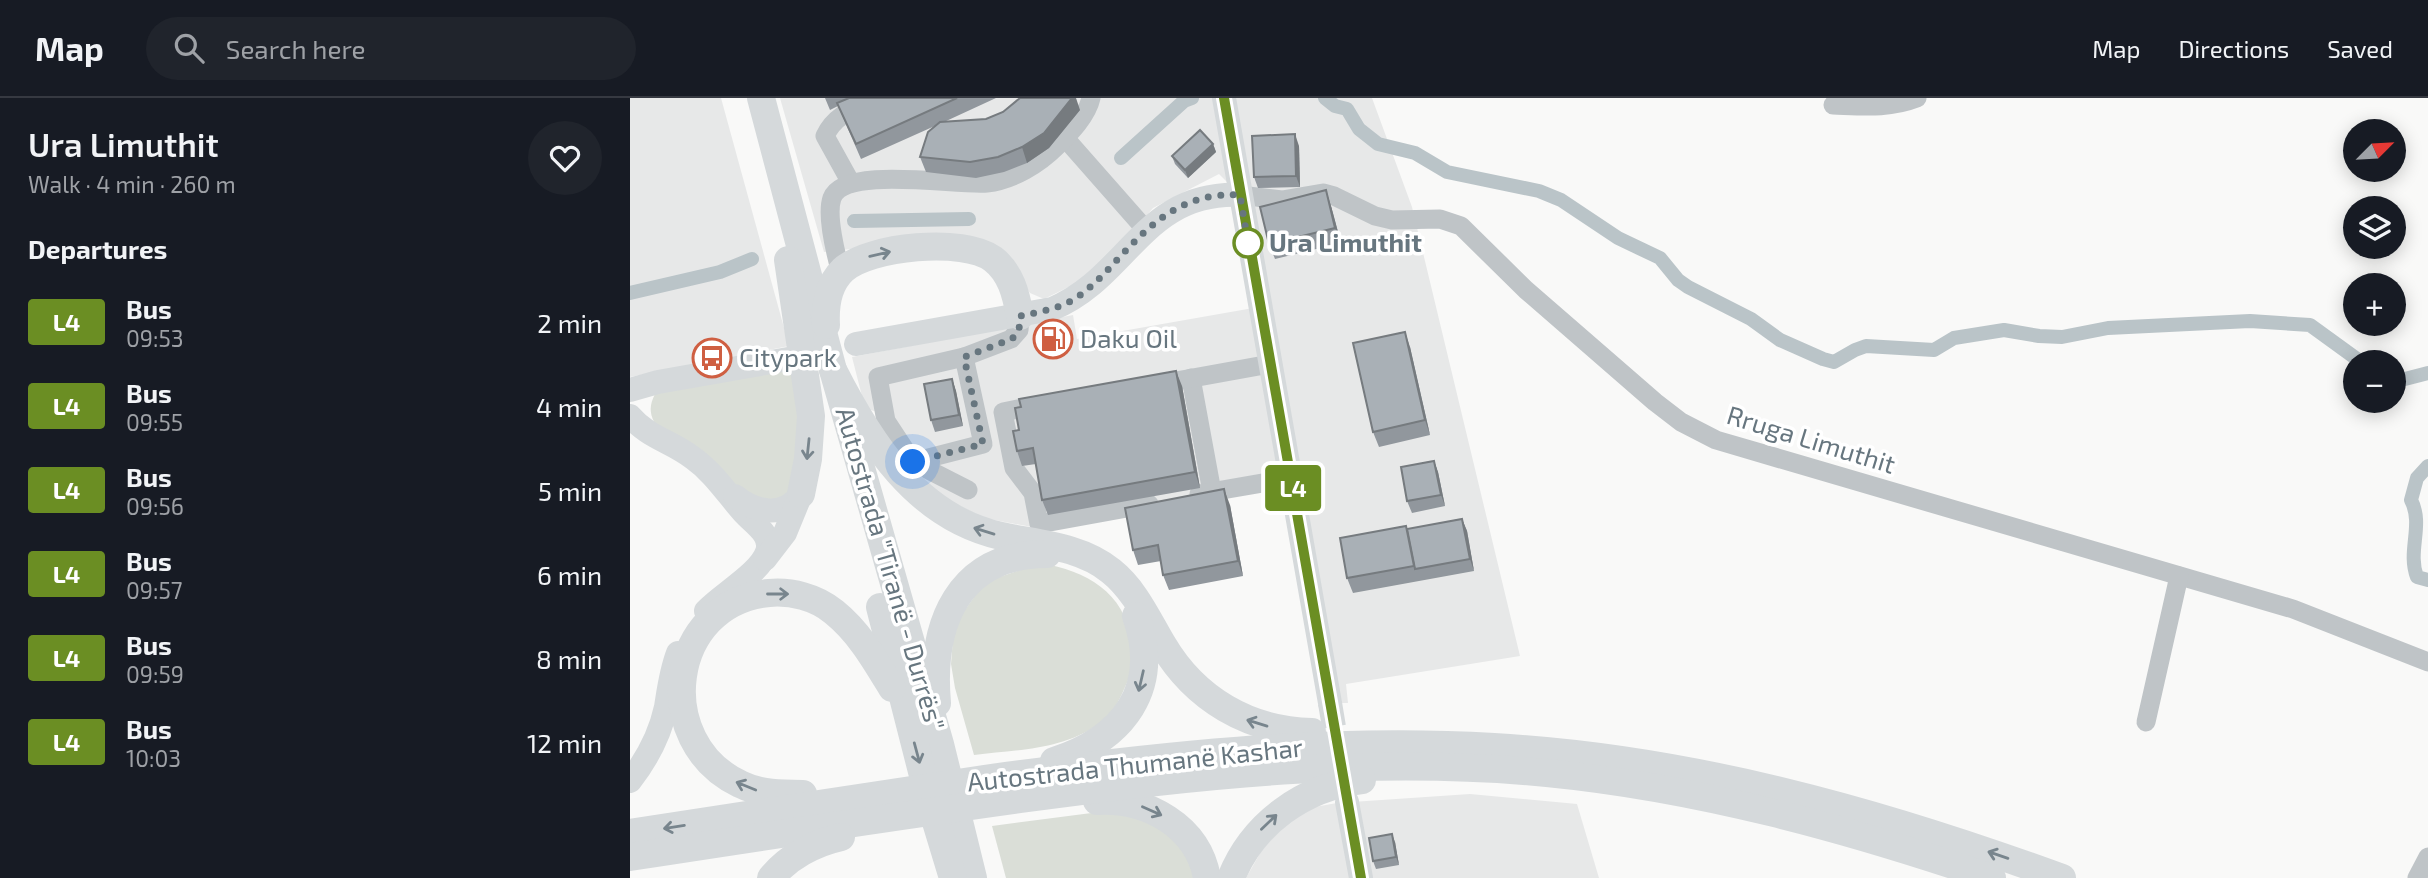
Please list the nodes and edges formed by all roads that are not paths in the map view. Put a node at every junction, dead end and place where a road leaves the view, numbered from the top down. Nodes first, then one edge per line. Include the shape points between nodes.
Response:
1 (743, 98) edge
2 (761, 98) edge
3 (877, 98) edge
4 (1091, 98) edge
5 (1224, 98) edge
6 (1917, 98) edge
7 (1833, 105) dead end
8 (1065, 138) junction
9 (851, 183) junction
10 (1240, 195) junction
11 (1146, 230) junction
12 (788, 260) junction
13 (841, 272) junction
14 (1020, 316) junction
15 (826, 342) junction
16 (856, 344) dead end
17 (964, 357) junction
18 (788, 359) dead end
19 (1270, 363) junction
20 (832, 370) junction
21 (1191, 378) junction
22 (658, 382) junction
23 (1138, 387) edge
24 (630, 390) edge
25 (1057, 402) edge
26 (635, 425) edge
27 (673, 445) junction
28 (913, 462) junction
29 (1291, 478) junction
30 (723, 486) junction
31 (968, 490) dead end
32 (1212, 492) junction
33 (801, 494) junction
34 (762, 562) junction
35 (2179, 576) junction
36 (2428, 662) edge
37 (1330, 702) tunnel mouth
38 (907, 714) junction
39 (2146, 722) dead end
40 (940, 744) junction
41 (1594, 768) junction
42 (1639, 775) junction
43 (630, 782) edge
44 (1033, 786) junction
45 (1347, 802) dead end
46 (865, 810) junction
47 (953, 810) junction
48 (630, 834) edge
49 (630, 857) edge
50 (2428, 857) edge
51 (771, 878) edge
52 (940, 878) edge
53 (953, 878) edge
54 (973, 878) edge
55 (984, 878) edge
56 (1207, 878) edge
57 (1231, 878) edge
58 (1361, 878) edge
59 (1957, 878) edge
60 (1992, 878) edge
61 (2062, 878) edge
62 (2417, 878) edge

1 - 12 highway, Autostrada "Tiranë - Durrës"
2 - 15 highway, Autostrada "Tiranë - Durrës"
3 - 9 street via 839,116 825,136
4 - 8 street
5 - 10 main road
6 - 7 street via 1881,107
8 - 9 street via 1025,170 988,183 895,179
8 - 11 street
9 - 13 street via 832,198 834,246
10 - 11 main road via 1215,195 1187,203
10 - 19 main road
10 - 35 street, Rruga Limuthit via 1282,201 1322,194 1392,220 1452,222 1470,232 1526,290 1655,402 1699,433
11 - 14 main road via 1077,297
12 -> 33 highway via 811,416
12 - 38 highway, Autostrada "Tiranë - Durrës"
13 -> 14 highway via 884,252 970,249 995,260 1007,274
13 - 15 highway via 827,302
14 - 16 main road
14 - 17 street via 1019,330 1012,339
15 - 20 highway, Autostrada "Tiranë - Durrës"
17 - 28 street via 983,444
17 - 28 street via 878,377 886,421
18 - 22 main road
19 - 21 street
19 - 29 main road
20 - 40 highway, Autostrada "Tiranë - Durrës"
41 -> 20 highway via 1557,740 1451,733 1307,732 1267,726 1229,712 1199,691 1172,661 1131,593 1110,570 1067,550 971,527 925,499 874,443
21 - 23 street
21 - 32 street
22 - 24 main road
22 - 27 main road via 644,395 644,412 657,434
25 - 32 street via 1003,412 1014,468 1033,493 1039,524
26 - 27 main road
27 - 30 main road
28 - 31 street
29 - 32 street
29 - 37 main road
30 - 33 main road via 739,500 772,511 794,504
30 - 34 main road via 769,541
33 - 34 main road via 785,533
34 - 43 main road via 716,600 688,633 672,668 660,727
35 - 36 street, Rruga Limuthit via 2293,609
35 - 39 street
46 -> 38 highway via 762,792 743,786 711,765 697,748 682,707 681,684 690,649 710,620 741,598 780,592 800,595 832,610 845,622
38 -> 47 highway, Autostrada "Tiranë - Durrës"
40 -> 44 highway via 936,667 945,622 967,583 985,568 1027,554 1063,556 1096,570 1125,598 1142,633 1144,669 1136,699 1115,729
40 - 47 highway, Autostrada "Tiranë - Durrës"
41 - 42 highway, Autostrada Thumanë Kashar
41 - 42 highway
41 - 44 highway, Autostrada Thumanë Kashar via 1547,773 1359,766
57 -> 41 highway via 1249,844 1284,809 1319,790 1380,779 1545,785
42 - 59 highway via 1749,818
42 - 60 highway, Autostrada Thumanë Kashar via 1914,851
61 -> 42 highway, Autostrada Thumanë Kashar via 1922,829 1756,784
44 - 47 highway, Autostrada Thumanë Kashar
44 -> 56 highway via 1129,802 1172,821 1201,857
45 - 58 main road
46 - 47 highway, Autostrada Thumanë Kashar
46 -> 48 highway
46 - 49 highway
46 - 51 highway via 789,860
47 - 52 highway
47 - 53 highway, Autostrada "Tiranë - Durrës"
47 - 54 highway, Autostrada "Tiranë - Durrës"
47 - 55 highway
50 - 62 street

